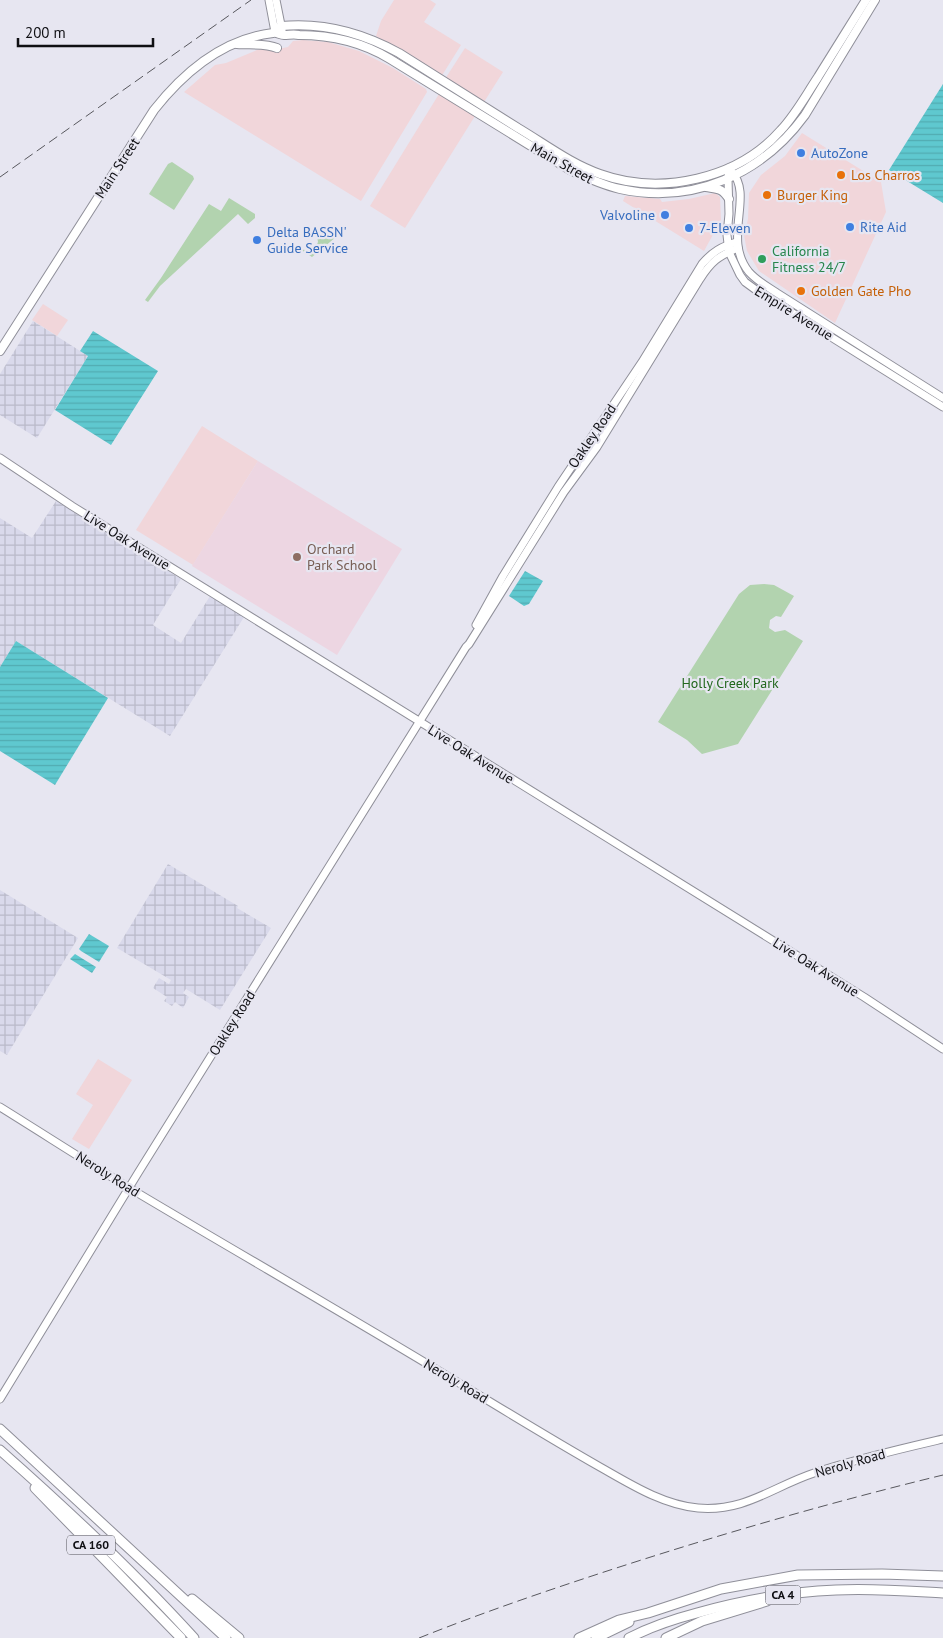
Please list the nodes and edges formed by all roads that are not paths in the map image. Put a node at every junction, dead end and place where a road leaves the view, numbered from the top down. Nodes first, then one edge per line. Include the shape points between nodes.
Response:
1 (269, 0) edge
2 (276, 0) edge
3 (866, 0) edge
4 (875, 0) edge
5 (280, 31) junction
6 (235, 43) junction
7 (278, 48) dead end
8 (729, 168) junction
9 (732, 177) junction
10 (704, 186) junction
11 (729, 199) junction
12 (737, 245) junction
13 (728, 248) junction
14 (0, 351) edge
15 (854, 351) junction
16 (884, 361) junction
17 (943, 398) edge
18 (943, 408) edge
19 (0, 458) edge
20 (420, 722) junction
21 (943, 1049) edge
22 (0, 1107) edge
23 (130, 1188) junction
24 (0, 1399) edge
25 (0, 1429) edge
26 (943, 1439) edge
27 (0, 1451) edge
28 (137, 1555) junction
29 (943, 1576) edge
30 (943, 1593) edge
31 (788, 1594) junction
32 (648, 1613) junction
33 (181, 1638) edge
34 (194, 1638) edge
35 (226, 1638) edge
36 (239, 1638) edge
37 (579, 1638) edge
38 (596, 1638) edge
39 (629, 1638) edge
40 (666, 1638) edge

1 - 5 street
2 - 5 street
3 - 8 main road, Main Street via 782,130 752,155
4 - 9 main road, Main Street via 793,131 766,157
5 - 6 main road, Main Street
5 - 8 main road, Main Street via 317,26 373,39 558,152 602,175 658,184 696,179
5 - 10 main road, Main Street via 332,37 377,51 560,165 590,180 641,192 684,191
6 - 7 main road via 266,44
6 - 14 main road, Main Street via 197,64 154,110
8 - 9 street, Empire Avenue
9 - 10 main road, Main Street
9 - 11 street, Empire Avenue
9 - 12 street, Empire Avenue via 740,195
10 - 11 main road via 725,192
11 - 13 street, Empire Avenue
12 - 13 street, Oakley Road
12 - 16 street, Empire Avenue via 745,266 756,279
13 - 15 street, Empire Avenue via 735,268 745,282
13 - 20 street, Oakley Road via 712,253 702,264 508,568 466,647
15 - 16 street via 878,363
15 - 18 street, Empire Avenue
16 - 17 street, Empire Avenue
19 - 20 street, Live Oak Avenue
20 - 21 street, Live Oak Avenue
20 - 23 street, Oakley Road
22 - 23 street, Neroly Road
23 - 24 street, Oakley Road
23 - 26 street, Neroly Road via 562,1445 667,1501 697,1508 736,1506 815,1472
25 - 28 highway, CA 160
27 - 33 highway, CA 160
27 - 34 highway via 121,1561
28 - 35 highway, CA 160
28 - 36 highway
29 - 32 highway, CA 4 via 798,1575 721,1589
30 - 31 highway, CA 4 via 838,1590
31 - 39 highway, CA 4 via 720,1606 678,1618
31 - 40 highway via 708,1619
32 - 37 highway via 619,1620
32 - 38 highway, CA 4

